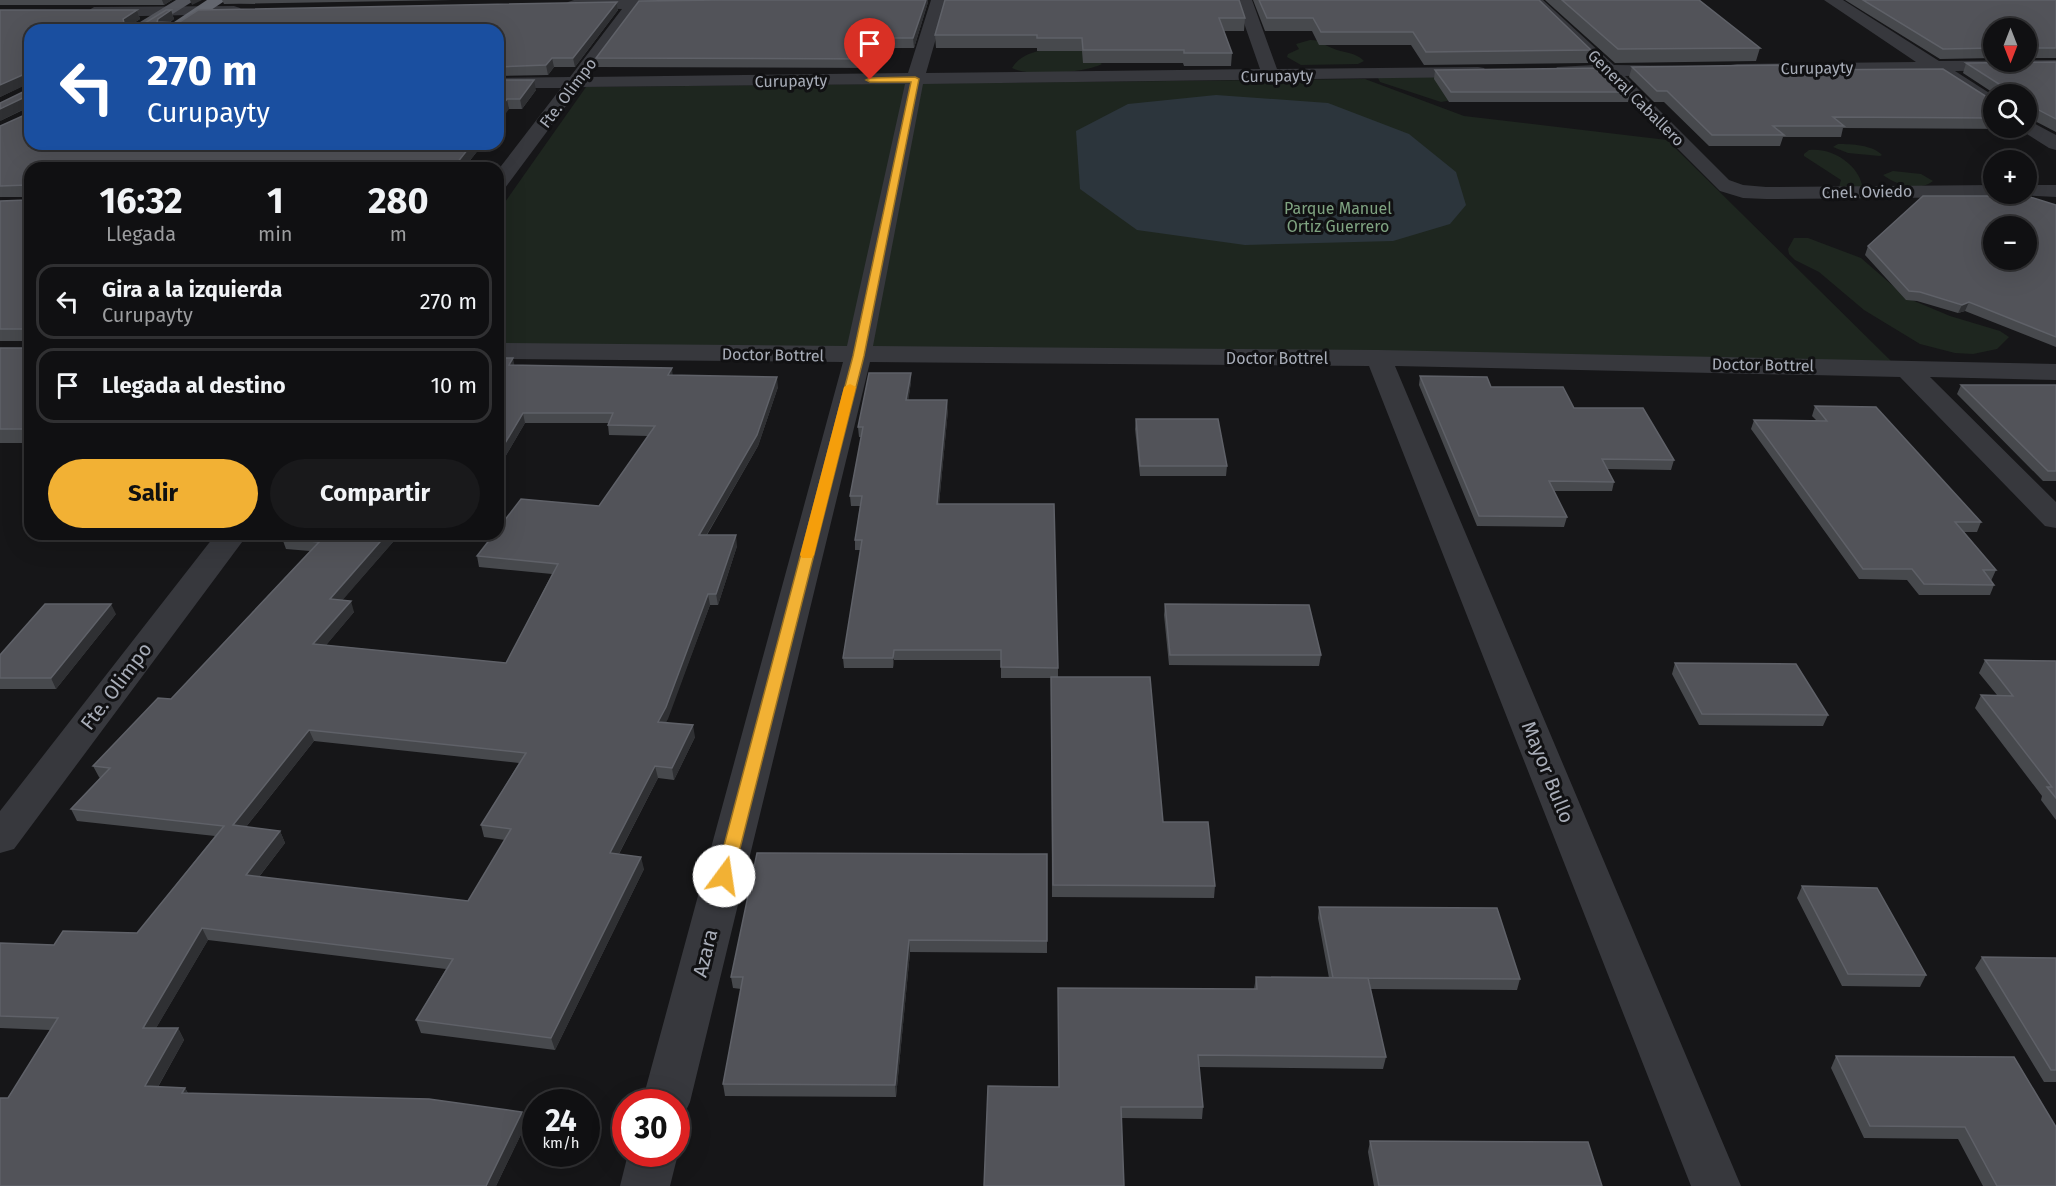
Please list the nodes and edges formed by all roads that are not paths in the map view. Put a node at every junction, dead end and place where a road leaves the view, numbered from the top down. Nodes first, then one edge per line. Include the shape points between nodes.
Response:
1 (187, 0) edge
2 (218, 0) edge
3 (939, 0) edge
4 (1244, 0) edge
5 (1534, 0) edge
6 (1832, 0) edge
7 (635, 2) edge
8 (694, 3) edge
9 (564, 5) edge
10 (248, 11) edge
11 (84, 12) edge
12 (167, 12) junction
13 (201, 12) junction
14 (146, 24) edge
15 (180, 24) edge
16 (2056, 65) edge
17 (1935, 66) junction
18 (1690, 69) edge
19 (1725, 69) edge
20 (1609, 70) junction
21 (1550, 71) edge
22 (1492, 72) edge
23 (1271, 76) junction
24 (915, 79) junction
25 (504, 83) edge
26 (576, 83) junction
27 (1983, 97) edge
28 (2037, 132) edge
29 (2056, 144) edge
30 (504, 176) edge
31 (1983, 191) edge
32 (2037, 191) edge
33 (2056, 191) edge
34 (1741, 192) joint
35 (504, 351) edge
36 (858, 356) junction
37 (1379, 358) junction
38 (1906, 368) junction
39 (2056, 372) edge
40 (2056, 519) edge
41 (227, 540) edge
42 (0, 839) edge
43 (669, 1089) edge
44 (650, 1167) edge
45 (645, 1186) edge
46 (1716, 1186) edge

1 - 12 main road
2 - 13 highway
3 - 24 street, Azara
4 - 23 street
5 - 20 street, General Caballero
6 - 17 street
7 - 8 street
7 - 9 street
7 - 26 street, Fte. Olimpo
10 - 13 street
11 - 12 street
12 - 13 street
12 - 14 main road
13 - 15 highway
16 - 17 street, Curupayty
17 - 19 street, Curupayty
17 - 27 street
18 - 20 street
20 - 21 street
20 - 34 street, General Caballero via 1722,184
22 - 23 street, Curupayty
23 - 24 street, Curupayty
24 - 26 street, Curupayty
24 - 36 street, Azara
25 - 26 street, Curupayty
26 - 30 street, Fte. Olimpo
28 - 29 street
31 - 34 street, Cnel. Oviedo
32 - 33 street
35 - 36 street, Doctor Bottrel
36 - 37 street, Doctor Bottrel
36 - 43 street, Azara
37 - 38 street, Doctor Bottrel
37 - 46 street, Mayor Bullo
38 - 39 street, Doctor Bottrel
38 - 40 street
41 - 42 street, Fte. Olimpo
44 - 45 street

